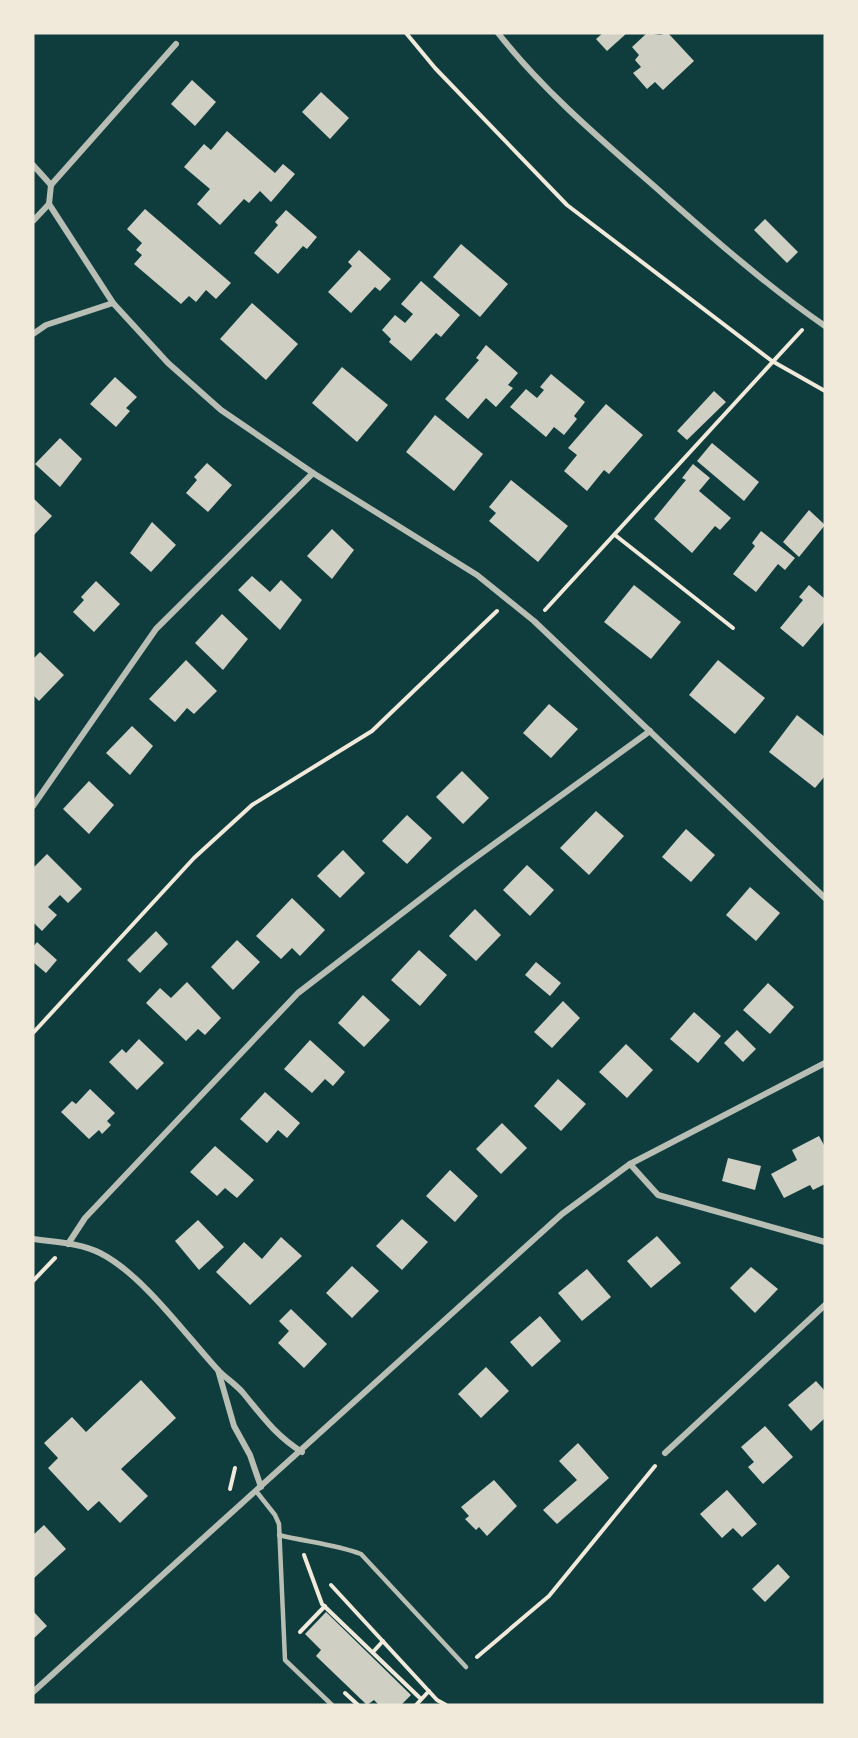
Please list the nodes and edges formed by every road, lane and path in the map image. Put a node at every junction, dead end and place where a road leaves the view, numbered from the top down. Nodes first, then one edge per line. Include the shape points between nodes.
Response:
1 (406, 33) edge
2 (498, 33) edge
3 (176, 44) dead end
4 (33, 165) edge
5 (51, 185) junction
6 (49, 204) junction
7 (33, 221) edge
8 (113, 303) junction
9 (825, 326) edge
10 (801, 331) dead end
11 (33, 334) edge
12 (772, 361) junction
13 (825, 391) edge
14 (314, 473) junction
15 (615, 535) junction
16 (509, 600) junction
17 (534, 621) junction
18 (733, 628) dead end
19 (650, 731) junction
20 (33, 806) edge
21 (825, 898) edge
22 (33, 1033) edge
23 (825, 1063) edge
24 (630, 1164) junction
25 (33, 1239) edge
26 (825, 1242) edge
27 (68, 1244) junction
28 (43, 1257) dead end
29 (53, 1259) junction
30 (64, 1261) dead end
31 (33, 1281) edge
32 (825, 1305) edge
33 (218, 1370) junction
34 (302, 1452) junction
35 (665, 1453) joint
36 (234, 1464) dead end
37 (259, 1489) junction
38 (227, 1495) dead end
39 (279, 1535) junction
40 (298, 1540) junction
41 (331, 1585) dead end
42 (324, 1606) junction
43 (298, 1640) dead end
44 (383, 1641) junction
45 (373, 1652) junction
46 (466, 1667) joint
47 (343, 1691) dead end
48 (429, 1691) junction
49 (33, 1692) edge
50 (422, 1699) junction
51 (332, 1705) edge
52 (358, 1705) edge
53 (416, 1705) edge
54 (446, 1705) edge

1 - 12 path via 567,205
2 - 9 street via 545,89 578,120 724,247
3 - 5 street
4 - 5 street
5 - 6 street
6 - 7 street
6 - 8 street
8 - 11 street via 46,325
8 - 14 street via 168,363 221,411
10 - 12 path
12 - 13 path
12 - 15 path
14 - 16 street via 477,574
14 - 20 street via 156,628
15 - 17 path
15 - 18 path
16 - 17 street
16 - 22 path via 372,731 252,805 194,858
17 - 19 street
19 - 21 street
19 - 27 street via 298,993 85,1218
23 - 24 street
24 - 26 street via 658,1195
24 - 34 street via 562,1214
25 - 27 street
27 - 29 path
27 - 33 street via 99,1252 119,1264 184,1329
28 - 29 path
29 - 30 path
29 - 31 path
32 - 35 street
33 - 34 street via 243,1391 285,1442
33 - 37 street via 234,1426 250,1455
34 - 37 street
35 - 46 path via 549,1596
36 - 38 path via 234,1483
37 - 39 lane via 276,1515
37 - 49 street
39 - 40 lane
39 - 51 lane via 285,1660
40 - 42 path
40 - 46 lane via 362,1554
41 - 44 path
42 - 43 path via 298,1634
42 - 45 path
44 - 45 path
44 - 48 path
45 - 50 path
47 - 52 path
48 - 50 path
48 - 54 path
50 - 53 path

